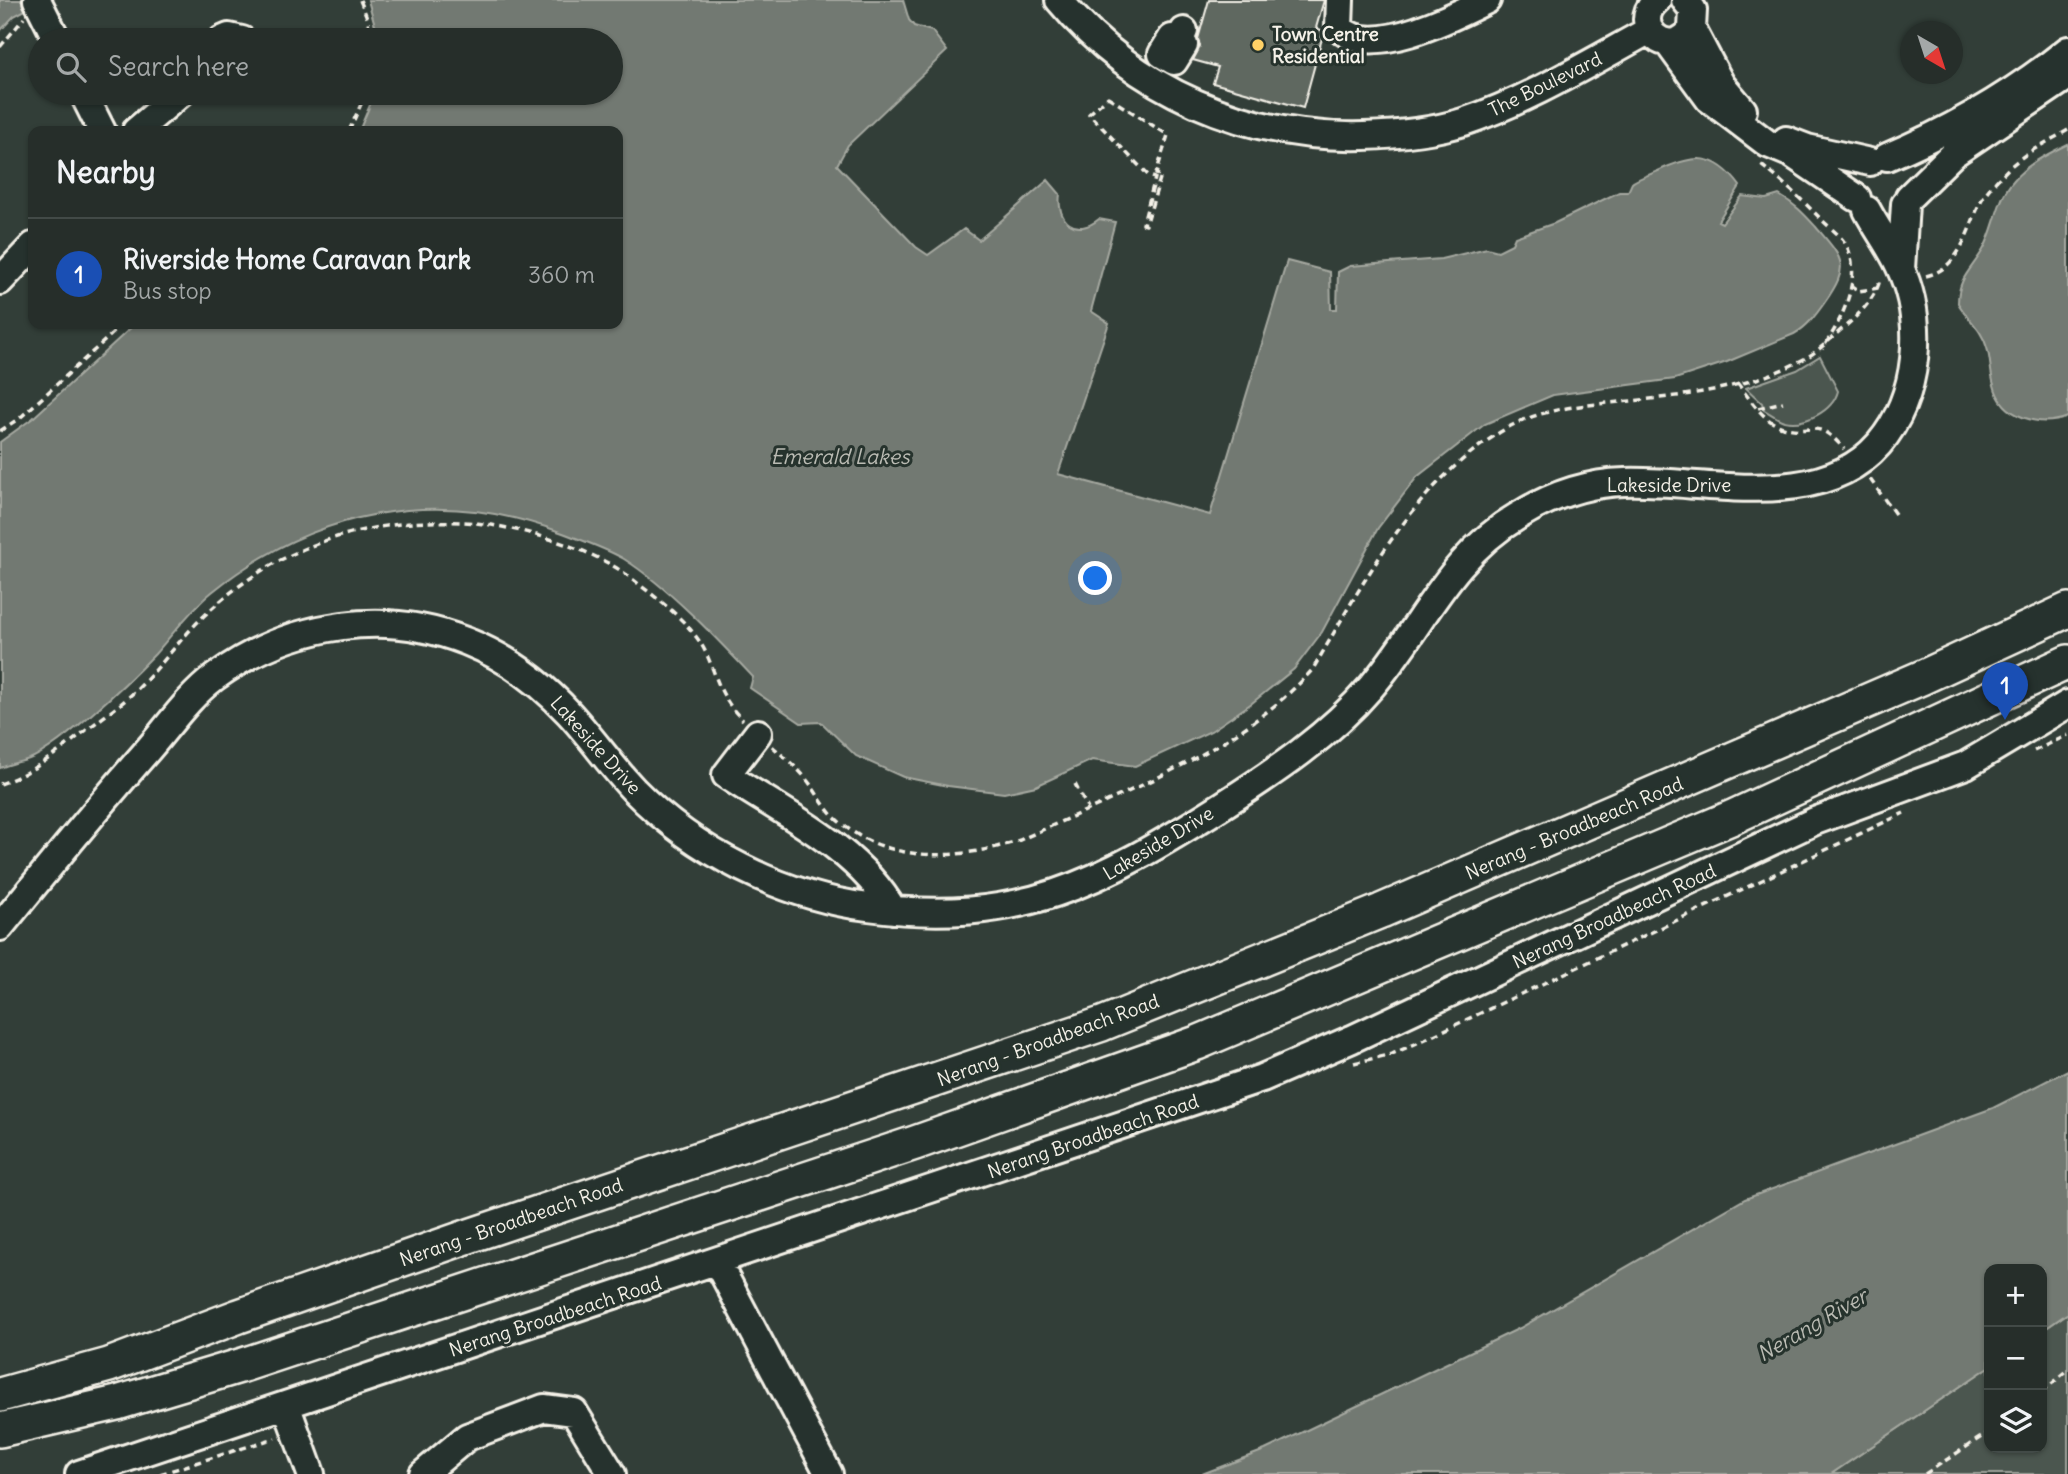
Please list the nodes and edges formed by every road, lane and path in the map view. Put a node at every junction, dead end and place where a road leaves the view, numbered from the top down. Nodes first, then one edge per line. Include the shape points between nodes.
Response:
1 (360, 0) edge
2 (1059, 0) edge
3 (1340, 0) edge
4 (1487, 0) edge
5 (1657, 0) edge
6 (1685, 0) edge
7 (32, 8) edge
8 (49, 28) edge
9 (369, 28) edge
10 (1692, 29) junction
11 (1659, 36) junction
12 (1177, 44) dead end
13 (0, 47) edge
14 (2068, 50) edge
15 (2068, 76) edge
16 (1154, 81) junction
17 (1115, 102) joint
18 (89, 105) edge
19 (167, 105) edge
20 (361, 105) edge
21 (100, 126) edge
22 (142, 126) edge
23 (351, 126) edge
24 (2068, 130) edge
25 (1768, 158) dead end
26 (1878, 160) junction
27 (1907, 200) junction
28 (1862, 204) junction
29 (28, 251) edge
30 (1896, 273) junction
31 (0, 281) edge
32 (1850, 285) junction
33 (118, 329) edge
34 (1822, 349) dead end
35 (1737, 383) dead end
36 (1783, 402) dead end
37 (1758, 408) junction
38 (0, 431) edge
39 (1857, 463) junction
40 (1895, 513) dead end
41 (2068, 610) edge
42 (2068, 662) edge
43 (2068, 704) edge
44 (758, 733) dead end
45 (1075, 784) dead end
46 (1088, 809) dead end
47 (893, 910) junction
48 (0, 927) edge
49 (717, 1262) junction
50 (2068, 1370) edge
51 (2044, 1390) edge
52 (0, 1395) edge
53 (286, 1405) junction
54 (0, 1430) edge
55 (1984, 1435) edge
56 (79, 1474) edge
57 (311, 1474) edge
58 (423, 1474) edge
59 (612, 1474) edge
60 (829, 1474) edge
61 (1925, 1474) edge

1 - 9 path
2 - 16 street, The Boulevard via 1123,62
3 - 4 street via 1339,27 1360,40 1433,26
5 - 11 street via 1647,17
6 - 10 street via 1693,10
7 - 8 street
7 - 13 path
10 - 11 street, The Boulevard via 1682,39
10 - 26 street via 1721,85 1751,117 1798,145
11 - 16 street, The Boulevard via 1507,106 1410,134 1334,136 1281,131 1236,120
11 - 28 street via 1709,99 1768,144 1792,154
12 - 16 street
14 - 26 street via 1950,131
15 - 27 street via 1953,154
17 - 17 path via 1108,97 1088,114 1155,178 1146,225 1168,135
18 - 21 street
19 - 22 street
20 - 23 path
24 - 30 path via 2021,156 2004,173 1983,198 1952,263 1941,273
25 - 32 path via 1760,165 1801,197 1846,245
26 - 27 street via 1902,164 1911,176 1913,190
26 - 28 street via 1858,172 1854,188
27 - 28 street via 1889,214 1873,214
27 - 30 street, Lakeside Drive
28 - 30 street, Lakeside Drive
29 - 31 street
30 - 32 path via 1879,288 1859,290
30 - 39 street, Lakeside Drive via 1913,322 1907,400 1874,450
32 - 34 path via 1839,325
33 - 38 path
35 - 37 path
36 - 37 path
37 - 39 path via 1780,426 1827,431
39 - 40 path
39 - 47 street, Lakeside Drive via 1797,487 1626,482 1592,485 1540,503 1514,517 1464,559 1445,580 1395,658 1329,730 1181,832 1096,880 1039,899 966,911
41 - 52 main road, Nerang - Broadbeach Road via 1381,912 1102,1024 472,1235 109,1365
42 - 54 main road via 1733,817 1171,1052 915,1143 243,1365 117,1403
43 - 49 street, Nerang Broadbeach Road via 1966,765 1815,821 1262,1078
44 - 47 street via 726,775 857,862
45 - 46 path
47 - 48 street, Lakeside Drive via 840,903 790,889 714,853 636,792 574,718 512,662 442,633 373,623 309,631 242,659 208,682
49 - 53 street, Nerang Broadbeach Road
49 - 60 street
50 - 51 path
53 - 56 street, Nerang Broadbeach Road
53 - 57 street
55 - 61 path
58 - 59 street via 467,1437 544,1408 574,1412

